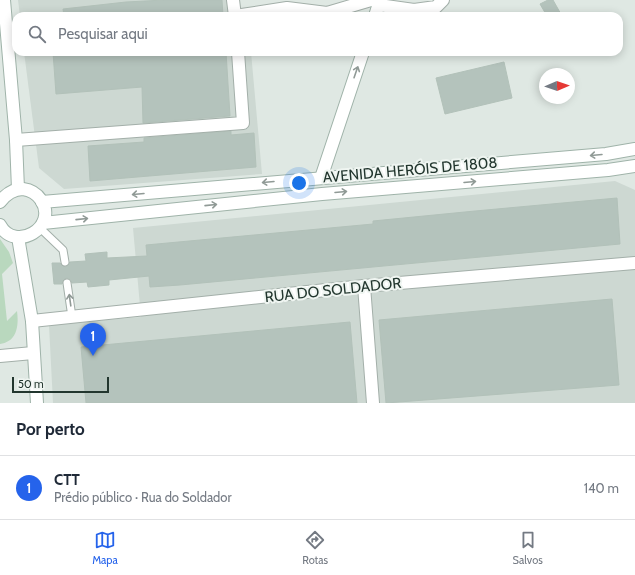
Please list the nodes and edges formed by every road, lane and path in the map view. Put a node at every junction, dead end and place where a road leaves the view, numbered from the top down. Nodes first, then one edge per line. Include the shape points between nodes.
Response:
1 (4, 0) edge
2 (233, 0) edge
3 (443, 0) edge
4 (376, 5) edge
5 (234, 12) edge
6 (261, 12) edge
7 (314, 12) edge
8 (338, 12) edge
9 (4, 37) edge
10 (238, 56) edge
11 (362, 56) edge
12 (16, 140) junction
13 (635, 149) edge
14 (635, 166) edge
15 (321, 178) junction
16 (18, 189) junction
17 (0, 202) edge
18 (42, 202) junction
19 (0, 225) edge
20 (42, 225) junction
21 (18, 238) junction
22 (65, 262) dead end
23 (635, 263) edge
24 (67, 283) dead end
25 (364, 286) junction
26 (72, 317) junction
27 (32, 321) junction
28 (32, 353) junction
29 (0, 356) edge
30 (37, 403) edge
31 (373, 403) edge

1 - 9 street
2 - 5 street
3 - 4 street via 436,7 414,10
4 - 8 street
6 - 7 street via 287,8
9 - 12 street
10 - 12 street via 243,123
15 -> 11 street
12 - 16 street
13 -> 15 street, AVENIDA HERÓIS DE 1808 via 606,154
20 -> 14 street, AVENIDA HERÓIS DE 1808 via 322,194
15 -> 18 street, AVENIDA HERÓIS DE 1808
16 - 17 street via 5,195
16 - 18 street via 32,192
18 - 20 street via 45,208
19 - 21 street via 6,232
20 - 21 street via 34,234
20 - 22 lane via 63,250
21 - 27 street
23 - 25 street, RUA DO SOLDADOR
26 -> 24 lane
25 - 26 street, RUA DO SOLDADOR
25 - 31 street
26 - 27 street, RUA DO SOLDADOR
27 - 28 street
28 - 29 street
28 - 30 street

